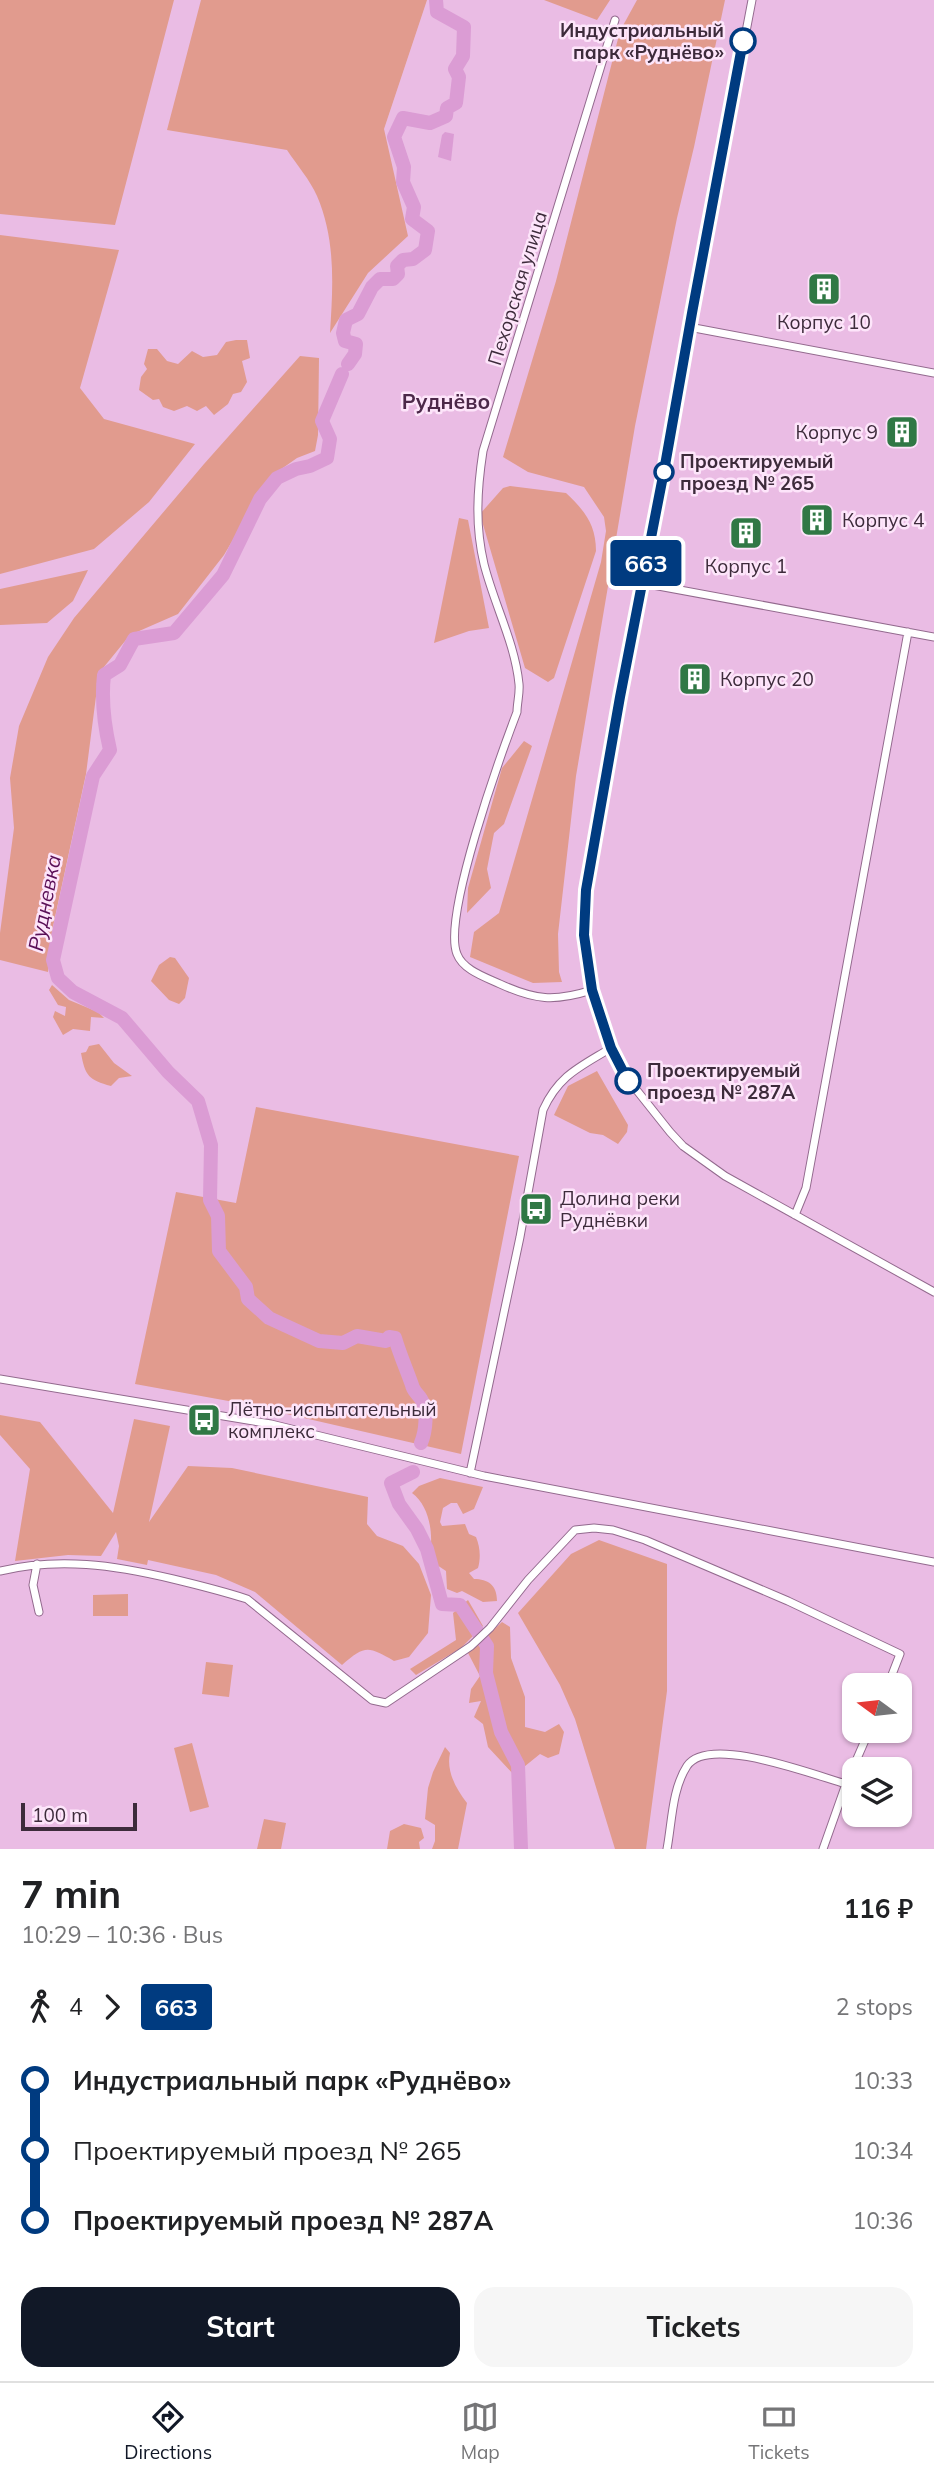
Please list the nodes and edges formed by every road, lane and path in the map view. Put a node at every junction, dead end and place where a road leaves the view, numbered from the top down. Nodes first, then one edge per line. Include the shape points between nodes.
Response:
1 (752, 0) edge
2 (615, 20) dead end
3 (689, 327) junction
4 (934, 373) edge
5 (642, 583) junction
6 (908, 632) junction
7 (934, 637) edge
8 (592, 990) junction
9 (611, 1048) junction
10 (795, 1215) junction
11 (934, 1292) edge
12 (0, 1380) edge
13 (470, 1473) junction
14 (934, 1562) edge
15 (37, 1564) junction
16 (0, 1571) edge
17 (39, 1612) dead end
18 (893, 1673) edge
19 (842, 1783) edge
20 (842, 1796) edge
21 (667, 1849) edge
22 (824, 1849) edge

1 - 3 street
2 - 8 street, Пехорская улица via 482,451 477,527 519,686 517,712 460,889 454,941 467,967 526,995 549,998
3 - 4 street
3 - 5 street
5 - 6 street
5 - 8 street via 586,890 584,935
6 - 7 street
6 - 10 street via 806,1188
8 - 9 street
9 - 10 street via 626,1078 684,1146 725,1176
9 - 13 street via 561,1080 543,1110
10 - 11 street
12 - 13 street via 271,1424
13 - 14 street
15 - 16 street
15 - 17 street via 33,1585
15 - 18 street via 104,1564 247,1600 368,1697 386,1703 471,1646 575,1530 613,1530 687,1556 900,1654
19 - 21 street via 735,1753 696,1756 678,1783
20 - 22 street

